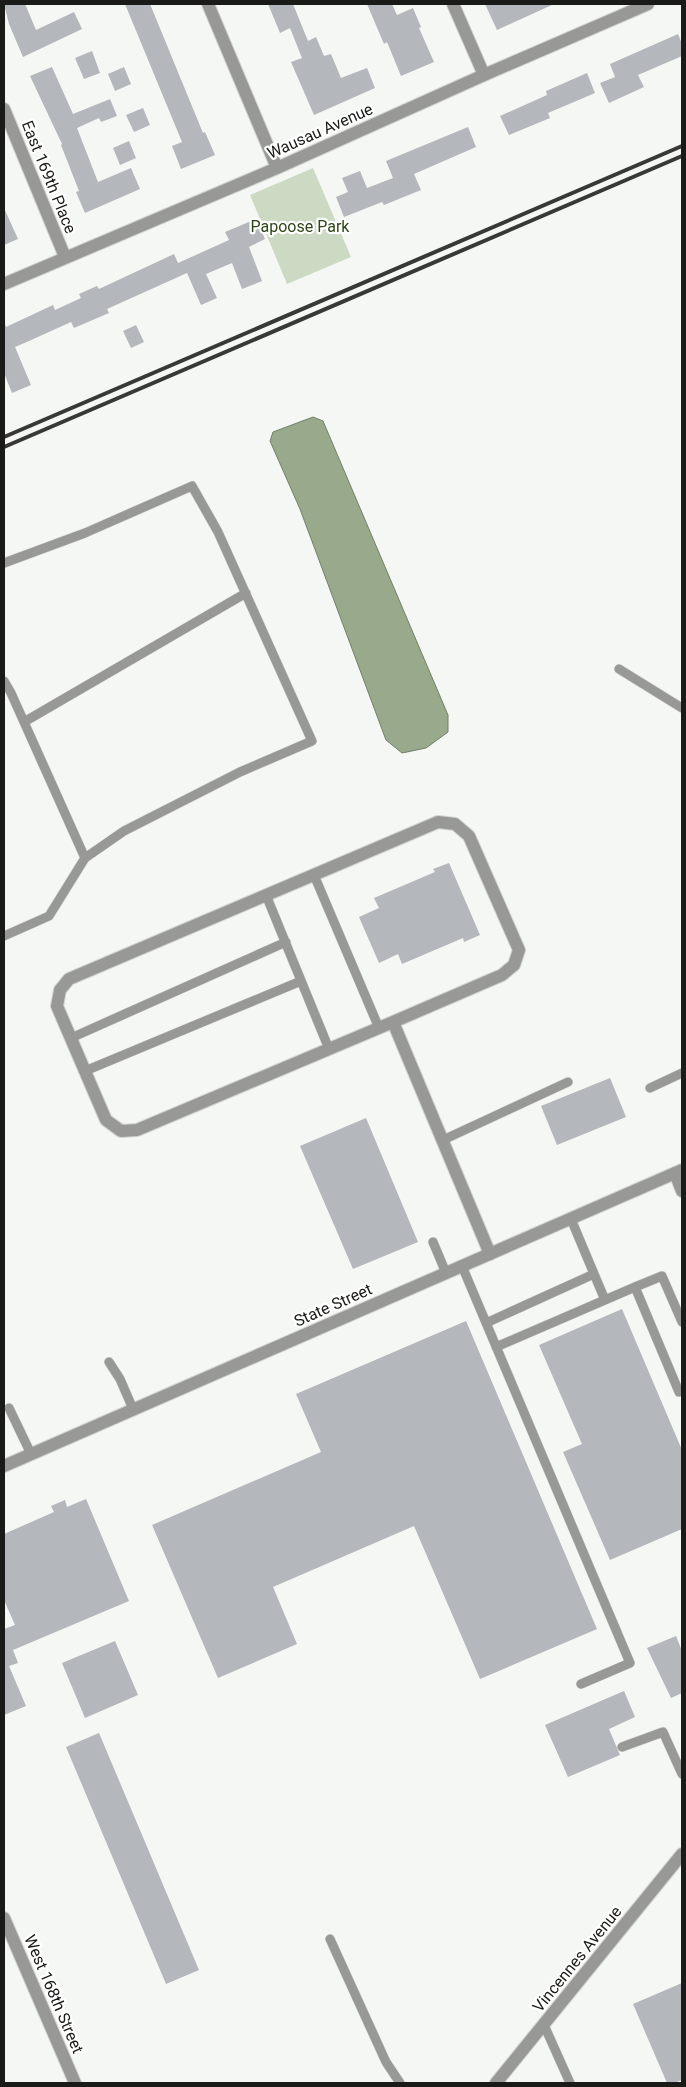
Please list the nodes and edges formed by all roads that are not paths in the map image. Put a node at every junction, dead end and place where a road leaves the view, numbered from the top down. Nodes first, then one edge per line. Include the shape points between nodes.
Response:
1 (208, 4) edge
2 (453, 4) edge
3 (648, 4) edge
4 (484, 75) junction
5 (4, 109) edge
6 (277, 168) junction
7 (65, 257) junction
8 (4, 284) edge
9 (4, 563) edge
10 (246, 593) junction
11 (619, 669) dead end
12 (4, 681) edge
13 (682, 708) edge
14 (24, 722) junction
15 (85, 858) junction
16 (314, 875) junction
17 (266, 895) junction
18 (4, 936) edge
19 (286, 942) junction
20 (301, 981) junction
21 (393, 1022) junction
22 (379, 1028) junction
23 (71, 1038) junction
24 (329, 1049) junction
25 (85, 1071) junction
26 (682, 1073) edge
27 (568, 1082) dead end
28 (650, 1088) dead end
29 (443, 1140) junction
30 (679, 1172) edge
31 (682, 1190) edge
32 (571, 1219) junction
33 (433, 1242) dead end
34 (490, 1254) junction
35 (462, 1266) junction
36 (446, 1273) junction
37 (594, 1274) junction
38 (635, 1287) junction
39 (605, 1300) junction
40 (682, 1322) edge
41 (486, 1323) junction
42 (496, 1347) junction
43 (109, 1362) dead end
44 (682, 1390) edge
45 (9, 1408) dead end
46 (133, 1409) junction
47 (31, 1454) junction
48 (4, 1466) edge
49 (581, 1684) dead end
50 (622, 1747) dead end
51 (682, 1774) edge
52 (682, 1857) edge
53 (4, 1918) edge
54 (330, 1939) dead end
55 (544, 2025) junction
56 (75, 2083) edge
57 (400, 2083) edge
58 (496, 2083) edge
59 (570, 2083) edge

1 - 6 street
2 - 4 street
3 - 4 street, Wausau Avenue
4 - 6 street, Wausau Avenue
5 - 7 street, East 169th Place
6 - 7 street, Wausau Avenue
7 - 8 street, Wausau Avenue
9 - 10 lane via 85,533 192,486
10 - 14 lane
10 - 15 lane via 312,741 240,772 124,831
11 - 13 lane
12 - 14 lane
14 - 15 lane
15 - 18 lane via 49,916
16 - 17 street
16 - 21 street via 438,822 455,824 470,836 519,950 514,965 502,976
16 - 22 lane
17 - 19 lane
17 - 23 street via 69,979 60,990 57,1006
19 - 20 lane
19 - 23 lane
20 - 24 lane
20 - 25 lane
21 - 22 street
21 - 29 street
22 - 24 street
23 - 25 street
24 - 25 street via 137,1130 121,1130 106,1120
26 - 28 lane
27 - 29 lane
29 - 34 street
30 - 31 street
30 - 32 street, State Street
32 - 34 street, State Street
32 - 37 lane
33 - 36 lane
34 - 35 street, State Street
35 - 36 street, State Street
35 - 41 lane
36 - 46 street, State Street
37 - 39 lane
37 - 41 lane
38 - 39 lane
38 - 40 lane via 662,1276
38 - 44 lane via 679,1392
39 - 42 lane
41 - 42 lane
42 - 49 lane via 630,1663
43 - 46 lane
45 - 47 lane
46 - 47 street, State Street
47 - 48 street, State Street
50 - 51 lane via 663,1732
52 - 55 street, Vincennes Avenue
53 - 56 street, West 168th Street
54 - 57 lane via 382,2053
55 - 58 street, Vincennes Avenue
55 - 59 lane

